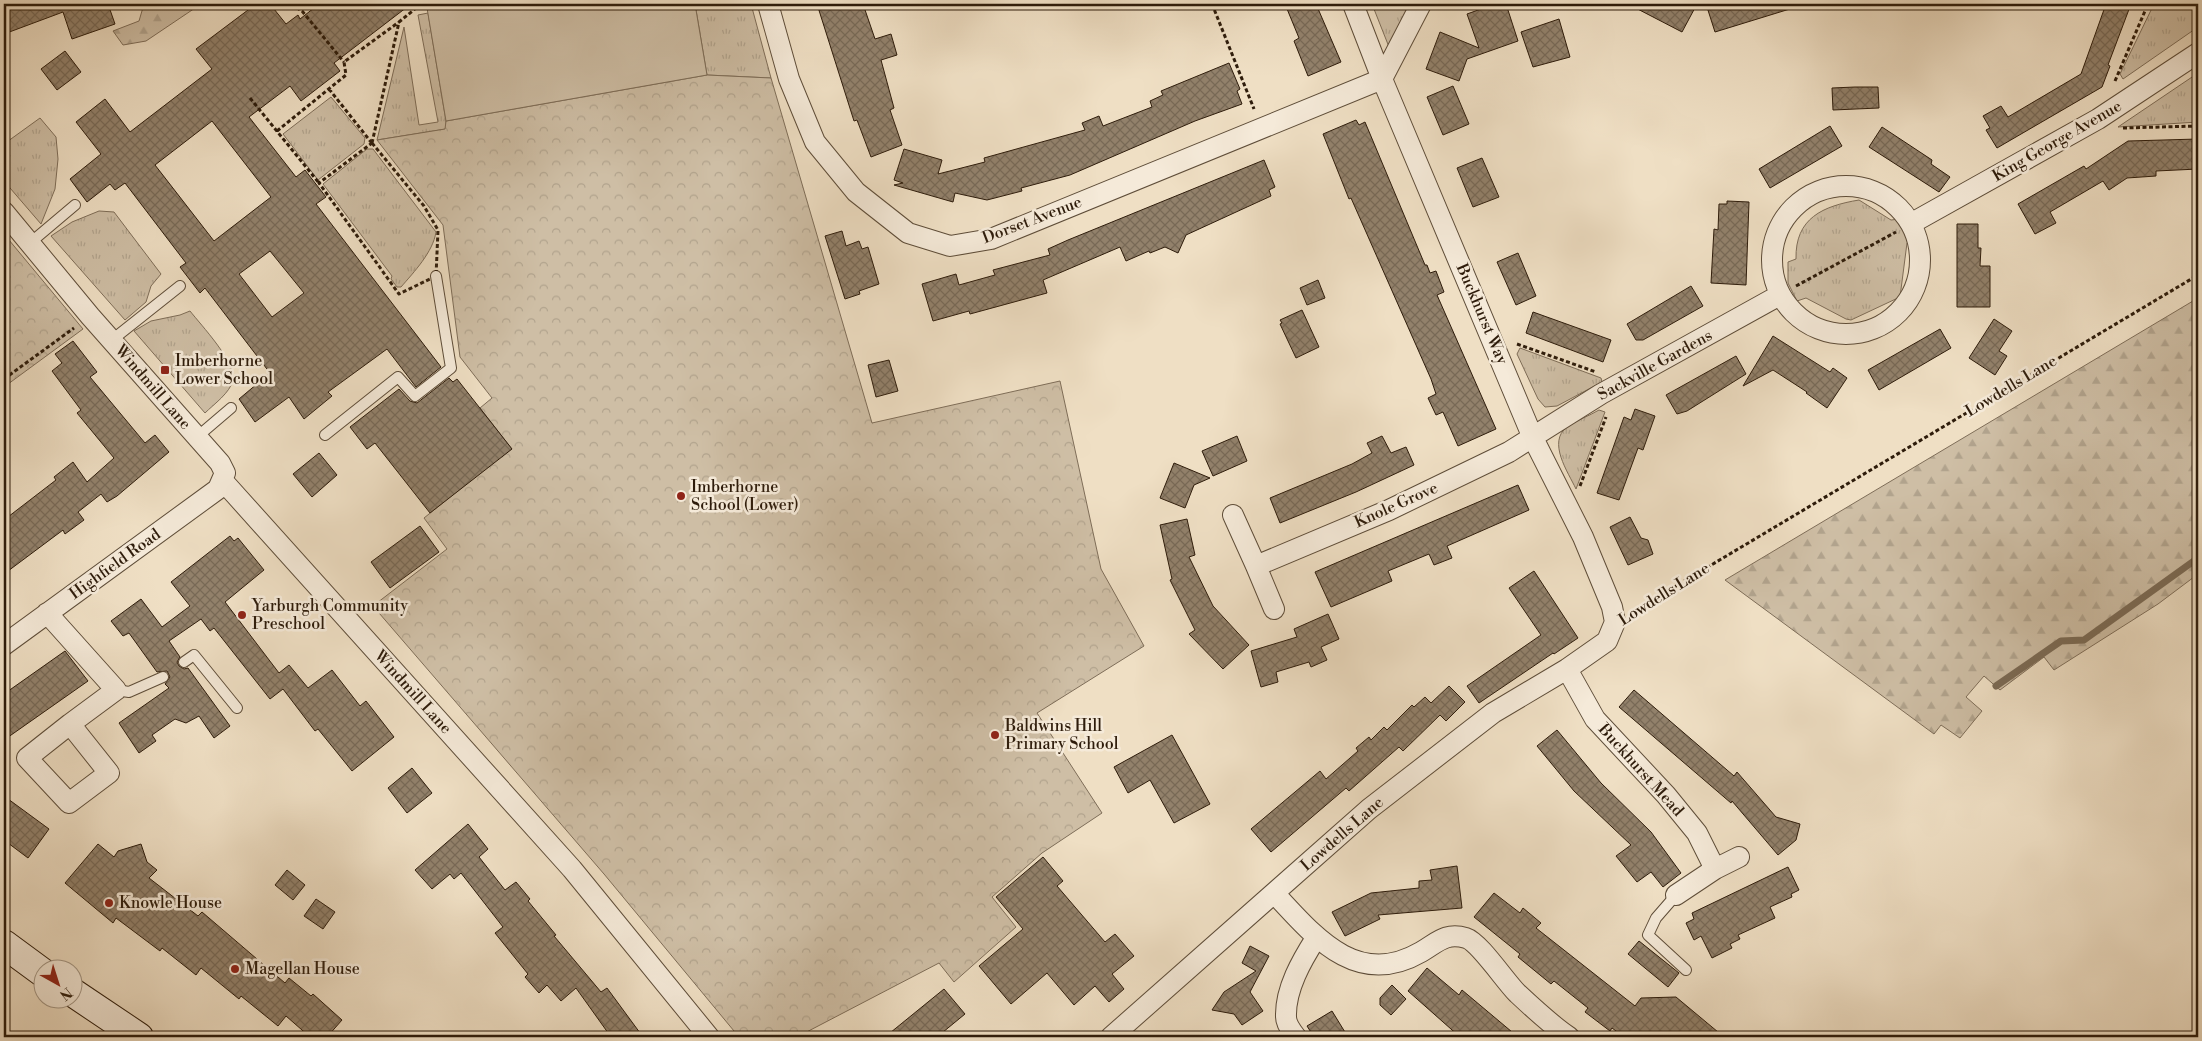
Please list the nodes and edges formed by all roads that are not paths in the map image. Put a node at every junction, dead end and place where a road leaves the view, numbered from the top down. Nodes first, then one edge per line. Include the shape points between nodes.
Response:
1 (768, 4) edge
2 (1353, 4) edge
3 (1421, 4) edge
4 (2198, 53) edge
5 (1382, 79) junction
6 (75, 205) dead end
7 (4, 212) edge
8 (1912, 224) junction
9 (30, 243) junction
10 (436, 276) road end
11 (180, 286) dead end
12 (1778, 296) junction
13 (112, 340) junction
14 (231, 408) dead end
15 (197, 436) junction
16 (325, 436) dead end
17 (1534, 438) junction
18 (223, 481) junction
19 (1233, 515) dead end
20 (1256, 566) junction
21 (1274, 609) dead end
22 (47, 613) junction
23 (1615, 622) joint
24 (4, 644) edge
25 (184, 662) dead end
26 (1567, 669) junction
27 (164, 677) dead end
28 (116, 690) junction
29 (237, 708) dead end
30 (70, 724) dead end
31 (1739, 857) dead end
32 (1715, 869) junction
33 (1275, 894) junction
34 (1676, 895) joint
35 (1316, 938) junction
36 (4, 944) edge
37 (32, 965) edge
38 (1686, 970) dead end
39 (82, 999) edge
40 (134, 1036) edge
41 (710, 1037) edge
42 (1111, 1037) edge
43 (1296, 1037) edge
44 (1569, 1037) edge

1 - 5 street, Dorset Avenue via 789,79 815,142 856,192 908,233 950,246 991,239
2 - 5 street, Buckhurst Way
3 - 5 street
4 - 8 street, King George Avenue via 2098,119
5 - 17 street, Buckhurst Way
6 - 9 lane
7 - 9 street, Windmill Lane
8 - 12 street via 1919,247 1918,272 1912,297 1895,317 1848,336 1826,332 1804,321
8 - 12 street via 1901,208 1884,194 1861,184 1821,190 1797,206 1779,226 1771,248 1771,274
9 - 13 street, Windmill Lane
10 - 16 lane via 451,368 415,396 398,378
11 - 13 lane
12 - 17 street, Sackville Gardens via 1621,383
13 - 15 street, Windmill Lane
14 - 15 lane
15 - 18 street, Windmill Lane via 220,463 225,473
17 - 20 street, Knole Grove via 1398,506
17 - 23 street, Buckhurst Way via 1583,537
18 - 22 street, Highfield Road via 218,489
18 - 41 street, Windmill Lane via 572,869
19 - 20 street
20 - 21 street
22 - 24 street, Highfield Road
22 - 28 street
23 - 26 street, Lowdells Lane via 1607,641
25 - 29 lane via 194,655
26 - 32 street, Buckhurst Mead via 1595,719 1697,833
26 - 33 street, Lowdells Lane via 1493,712 1370,809
27 - 28 lane via 129,692
28 - 30 street
31 - 32 street
32 - 34 street
33 - 35 street
33 - 42 street, Lowdells Lane
34 - 38 lane via 1656,918 1648,935
35 - 43 street via 1297,971 1289,997 1286,1019
35 - 44 street via 1350,959 1374,964 1406,960 1436,941 1452,936 1468,938 1517,992
36 - 37 street
39 - 40 street

